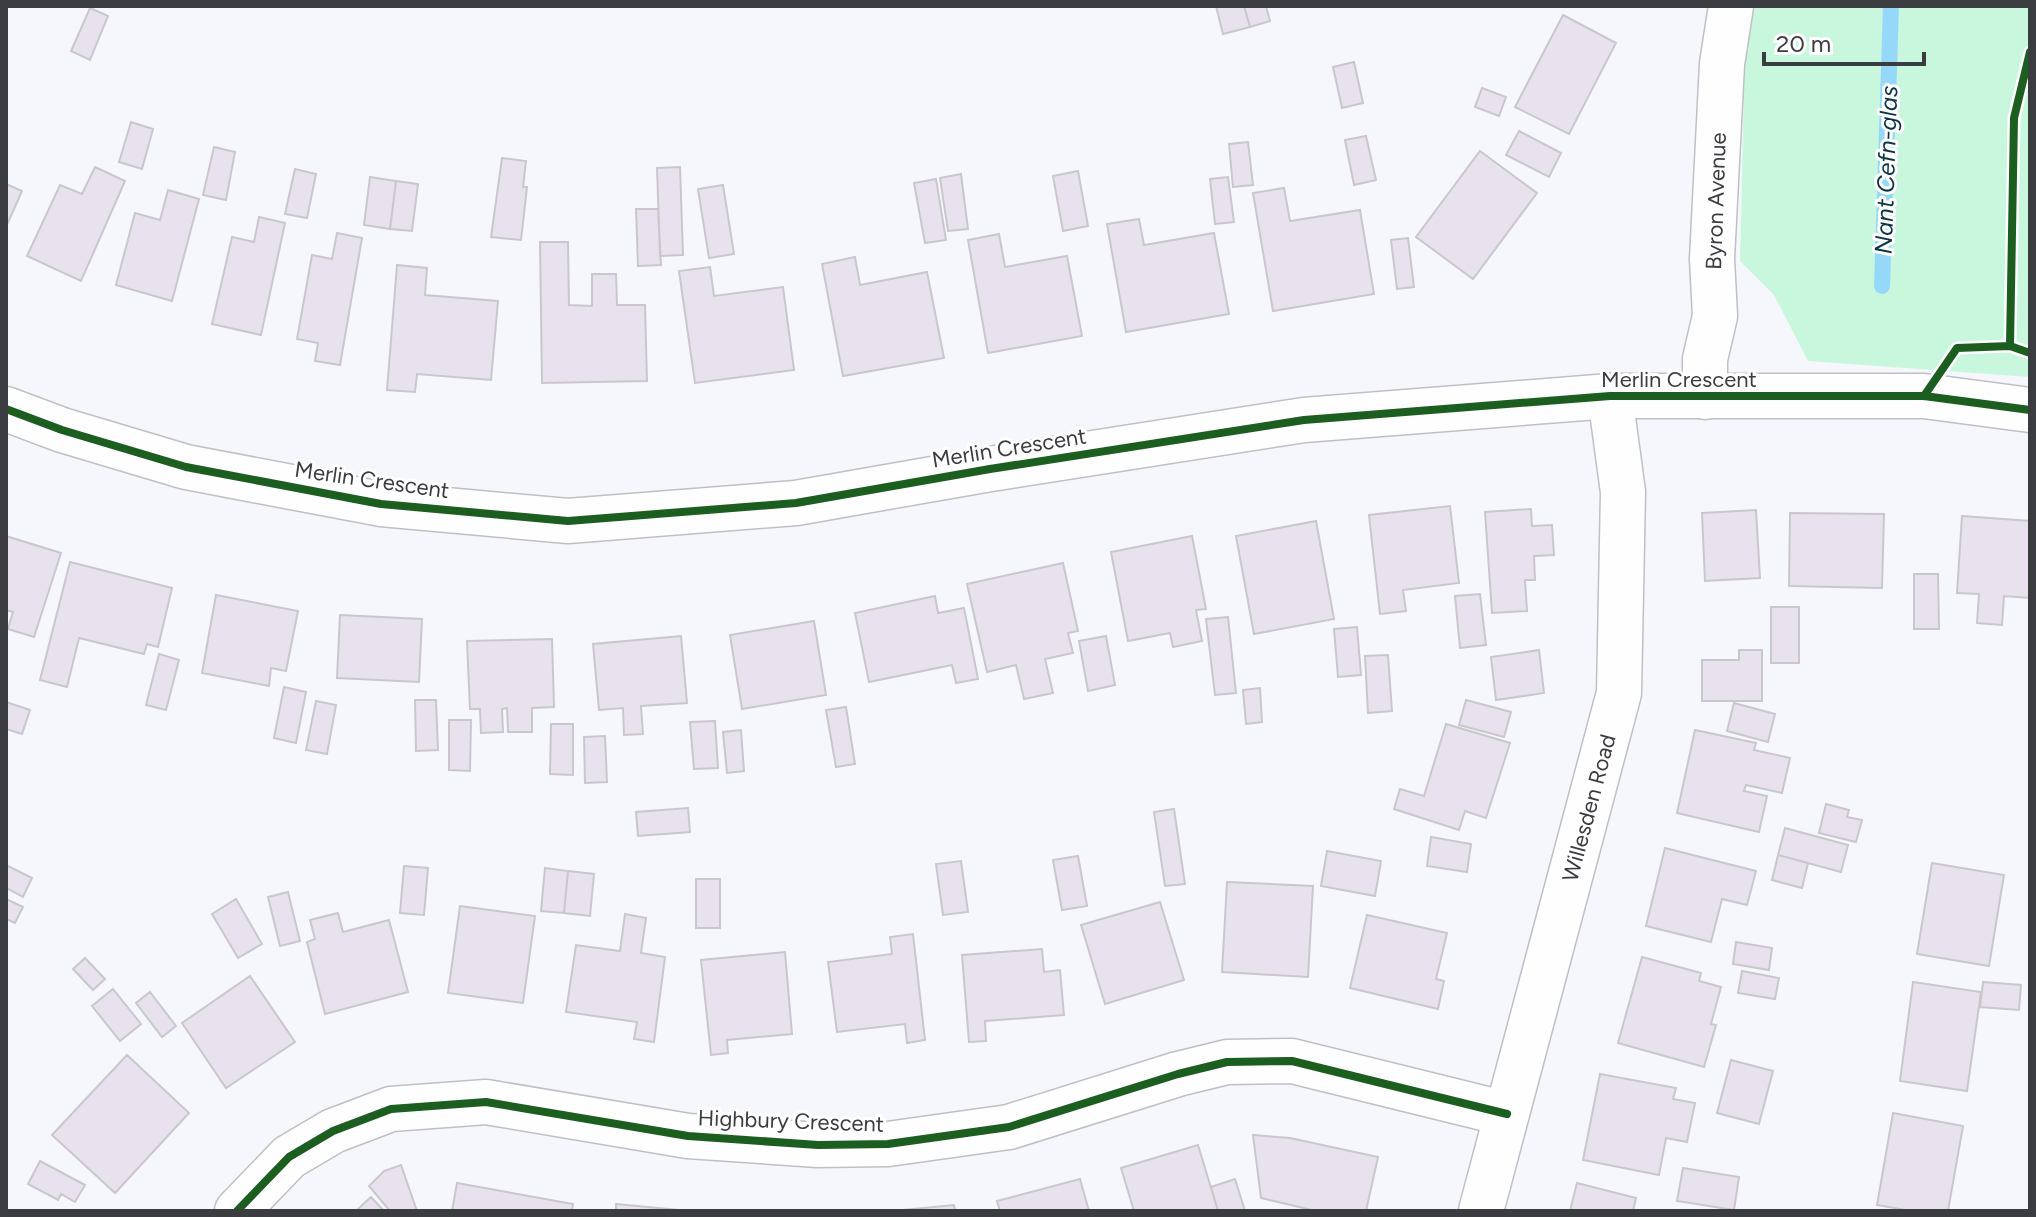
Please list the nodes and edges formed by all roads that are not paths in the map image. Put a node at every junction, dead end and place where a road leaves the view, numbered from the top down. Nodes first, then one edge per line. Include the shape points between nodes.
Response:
1 (1731, 6) edge
2 (1610, 396) junction
3 (1705, 397) junction
4 (6, 409) edge
5 (2030, 410) edge
6 (1507, 1114) junction
7 (237, 1211) edge
8 (1481, 1211) edge

1 - 3 street, Byron Avenue via 1722,64 1712,259 1715,316 1705,359
2 - 3 street, Merlin Crescent
2 - 4 street, Merlin Crescent via 1304,420 796,503 568,521 381,504 186,467
2 - 6 street, Willesden Road via 1623,492 1619,693
3 - 5 street, Merlin Crescent via 1924,396
6 - 7 street, Highbury Crescent via 1292,1061 1227,1062 1009,1127 888,1144 688,1136 486,1102 391,1109 333,1131 289,1157
6 - 8 street, Willesden Road

